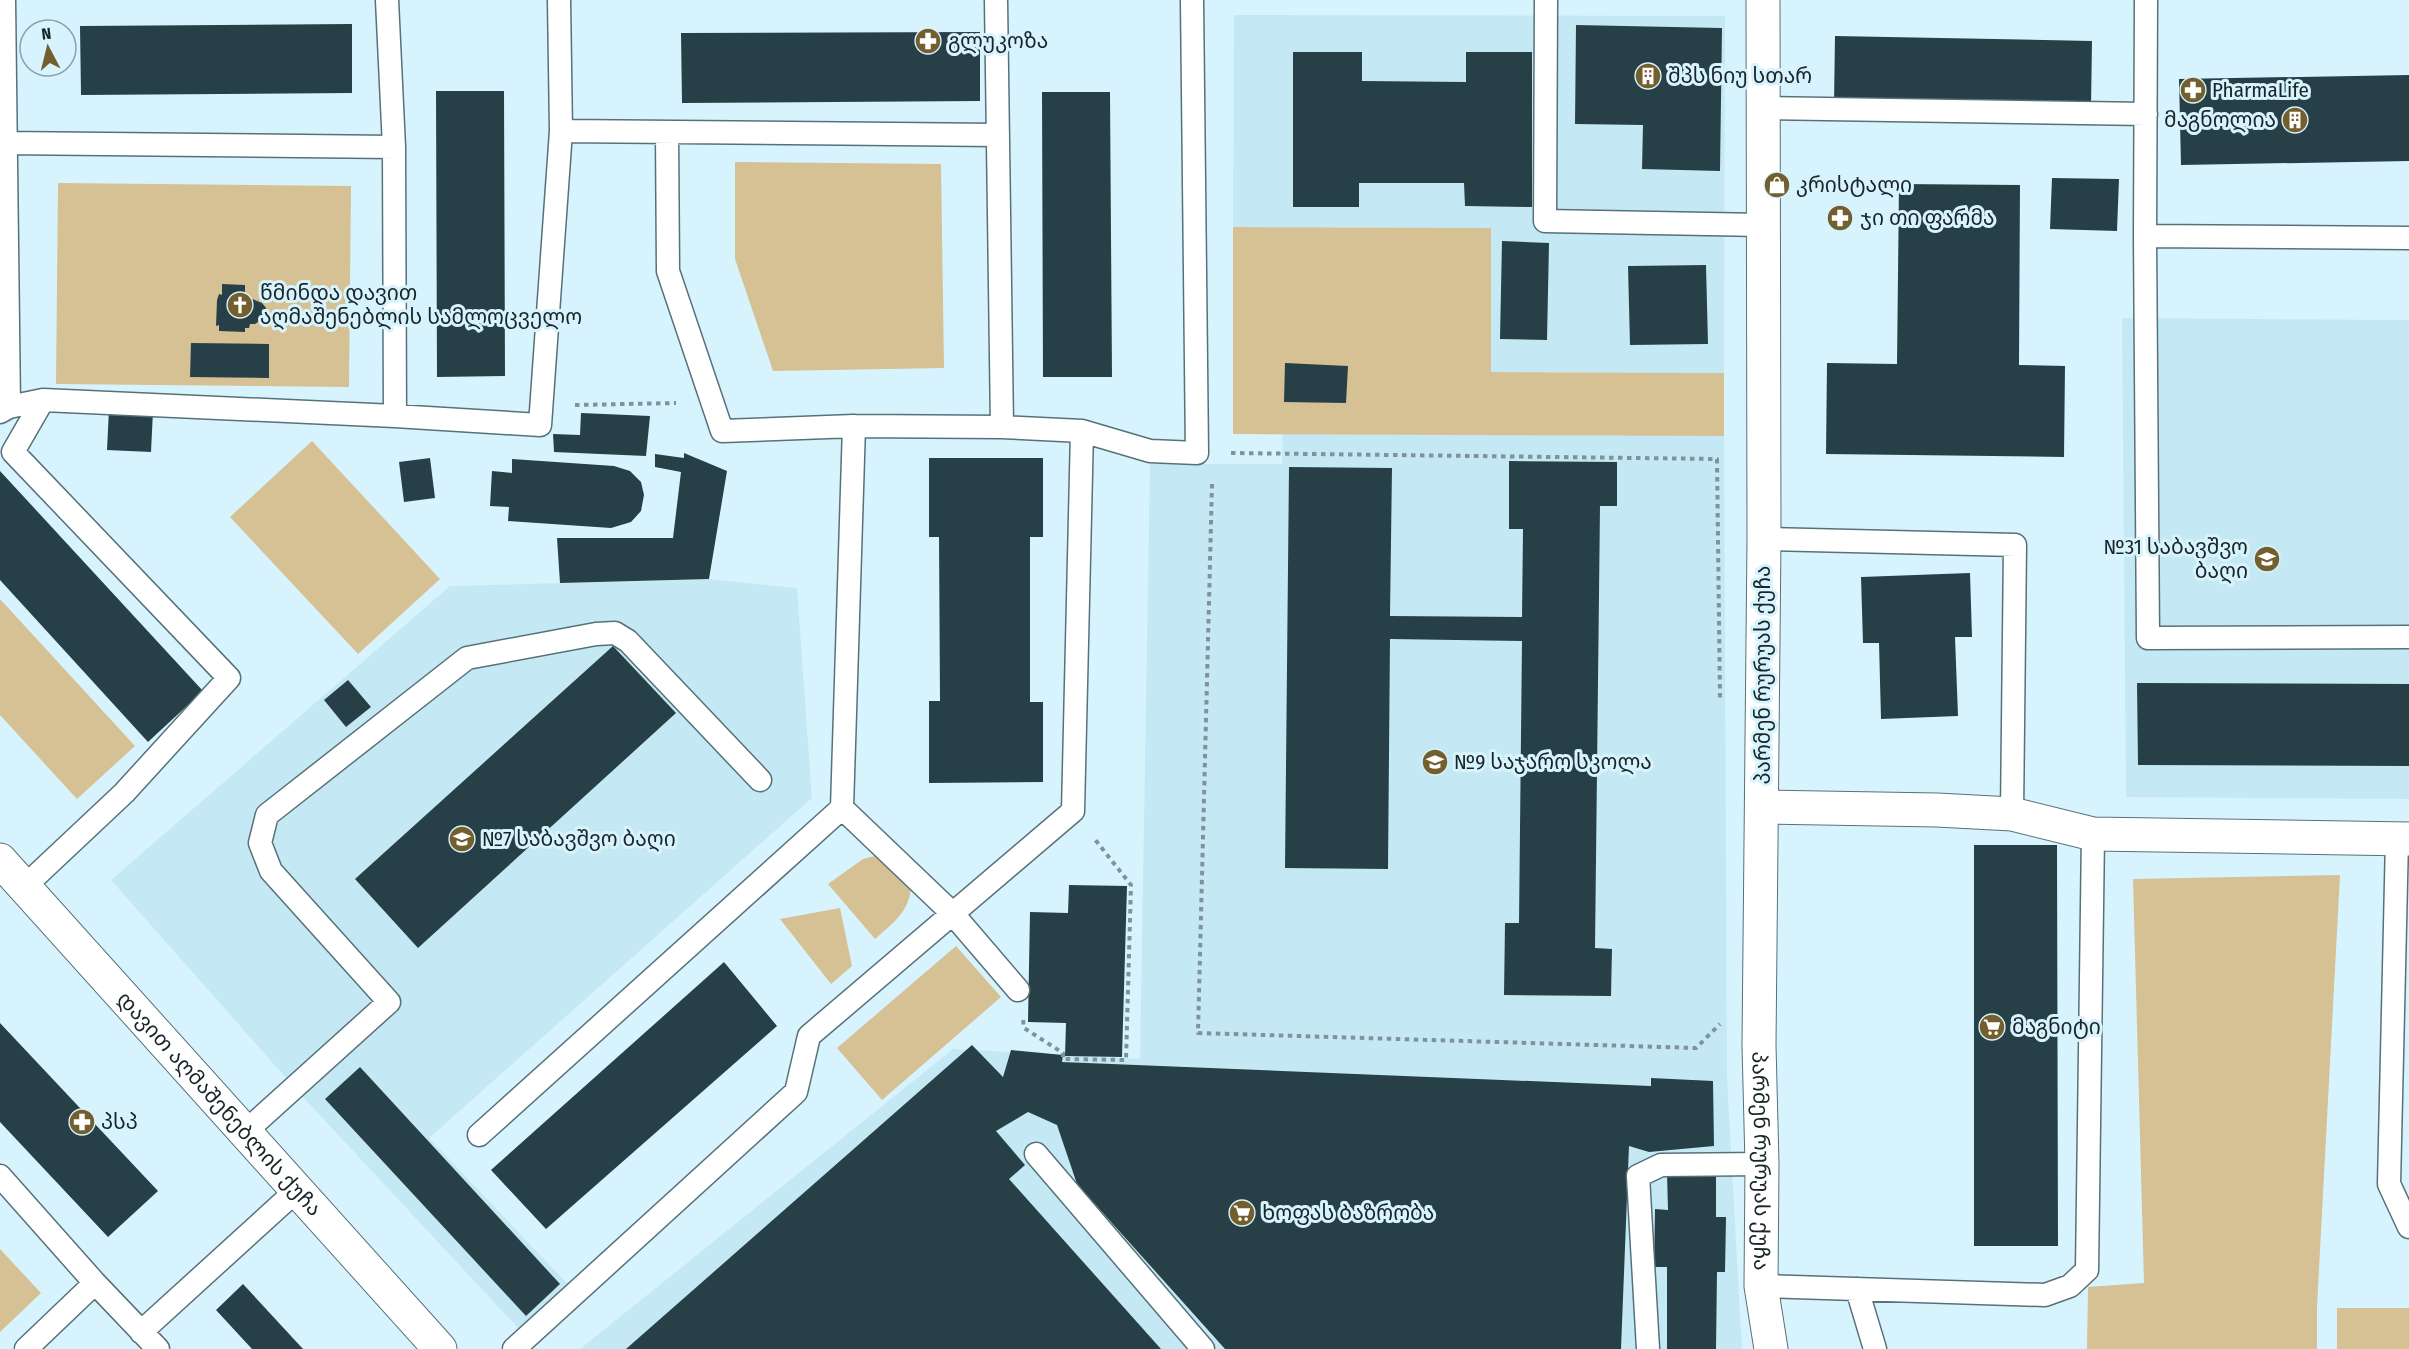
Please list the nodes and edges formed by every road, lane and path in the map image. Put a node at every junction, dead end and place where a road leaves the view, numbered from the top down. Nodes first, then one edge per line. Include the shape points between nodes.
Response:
1 (4, 0) edge
2 (387, 0) edge
3 (559, 0) edge
4 (996, 0) edge
5 (1192, 0) edge
6 (1546, 0) edge
7 (1762, 0) edge
8 (2146, 0) edge
9 (1763, 108) junction
10 (2146, 114) junction
11 (561, 131) junction
12 (667, 132) junction
13 (998, 135) junction
14 (4, 143) junction
15 (394, 147) junction
16 (1762, 225) junction
17 (2145, 236) junction
18 (2409, 238) edge
19 (43, 400) junction
20 (4, 409) edge
21 (395, 416) junction
22 (540, 425) junction
23 (854, 426) junction
24 (1002, 427) junction
25 (722, 431) junction
26 (1082, 431) junction
27 (1205, 453) junction
28 (1764, 540) junction
29 (2409, 638) edge
30 (1763, 708) junction
31 (760, 780) dead end
32 (1762, 807) junction
33 (842, 808) junction
34 (1072, 811) junction
35 (2012, 814) junction
36 (2092, 834) junction
37 (2403, 839) edge
38 (0, 860) edge
39 (24, 886) junction
40 (2402, 893) edge
41 (952, 913) junction
42 (1018, 990) joint
43 (1720, 1013) dead end
44 (245, 1132) junction
45 (479, 1135) dead end
46 (1036, 1155) dead end
47 (1762, 1164) junction
48 (0, 1176) edge
49 (297, 1190) junction
50 (2409, 1227) edge
51 (95, 1283) junction
52 (1761, 1286) junction
53 (1857, 1289) junction
54 (141, 1332) junction
55 (26, 1349) edge
56 (158, 1349) edge
57 (440, 1349) edge
58 (514, 1349) edge
59 (1203, 1349) edge
60 (1648, 1349) edge
61 (1771, 1349) edge
62 (1875, 1349) edge

1 - 14 lane
2 - 15 lane
3 - 11 lane
4 - 13 lane
5 - 27 lane
6 - 16 lane via 1545,221
7 - 9 street, პარმენ რურუას ქუჩა
8 - 10 lane
9 - 10 lane
9 - 16 street, პარმენ რურუას ქუჩა
10 - 17 lane
11 - 12 lane
11 - 22 lane
12 - 13 lane
12 - 25 lane via 668,271
13 - 24 lane
14 - 15 lane
14 - 20 lane
15 - 21 lane
16 - 28 street, პარმენ რურუას ქუჩა
17 - 18 lane
17 - 29 lane via 2148,638
19 - 20 lane
19 - 21 lane
19 - 39 lane via 13,452 229,678 124,793
21 - 22 lane
22 - 25 path via 564,405 677,403
23 - 24 lane
23 - 25 lane
23 - 33 lane
24 - 26 lane
26 - 27 lane via 1150,451
26 - 34 lane
27 - 30 path via 1718,459 1720,706
27 - 43 path via 1198,1033 1696,1047 1720,1025
28 - 30 street, პარმენ რურუას ქუჩა
28 - 35 lane via 2015,545
30 - 32 street, პარმენ რურუას ქუჩა
31 - 44 lane via 615,633 467,658 267,815 260,843 270,871 389,1002
32 - 35 street
32 - 47 street, პარმენ რურუას ქუჩა
33 - 41 lane
33 - 45 lane
34 - 41 lane
34 - 42 path via 1131,885 1126,1060 1064,1059 1063,1053 1024,1028
35 - 36 street
36 - 37 street
36 - 53 lane via 2087,1270 2070,1286 2045,1295
37 - 40 lane
38 - 39 street, დავით აღმაშენებლის ქუჩა
39 - 44 street, დავით აღმაშენებლის ქუჩა
40 - 50 lane via 2389,1184
41 - 42 lane
41 - 58 lane via 809,1036 796,1092
44 - 49 street, დავით აღმაშენებლის ქუჩა
46 - 59 lane
47 - 52 street, პარმენ რურუას ქუჩა
47 - 60 lane via 1661,1165 1638,1176
48 - 51 lane
49 - 54 lane
49 - 57 street, დავით აღმაშენებლის ქუჩა
51 - 54 lane
51 - 55 lane
52 - 53 lane
52 - 61 street, პარმენ რურუას ქუჩა
53 - 62 lane
54 - 56 lane

